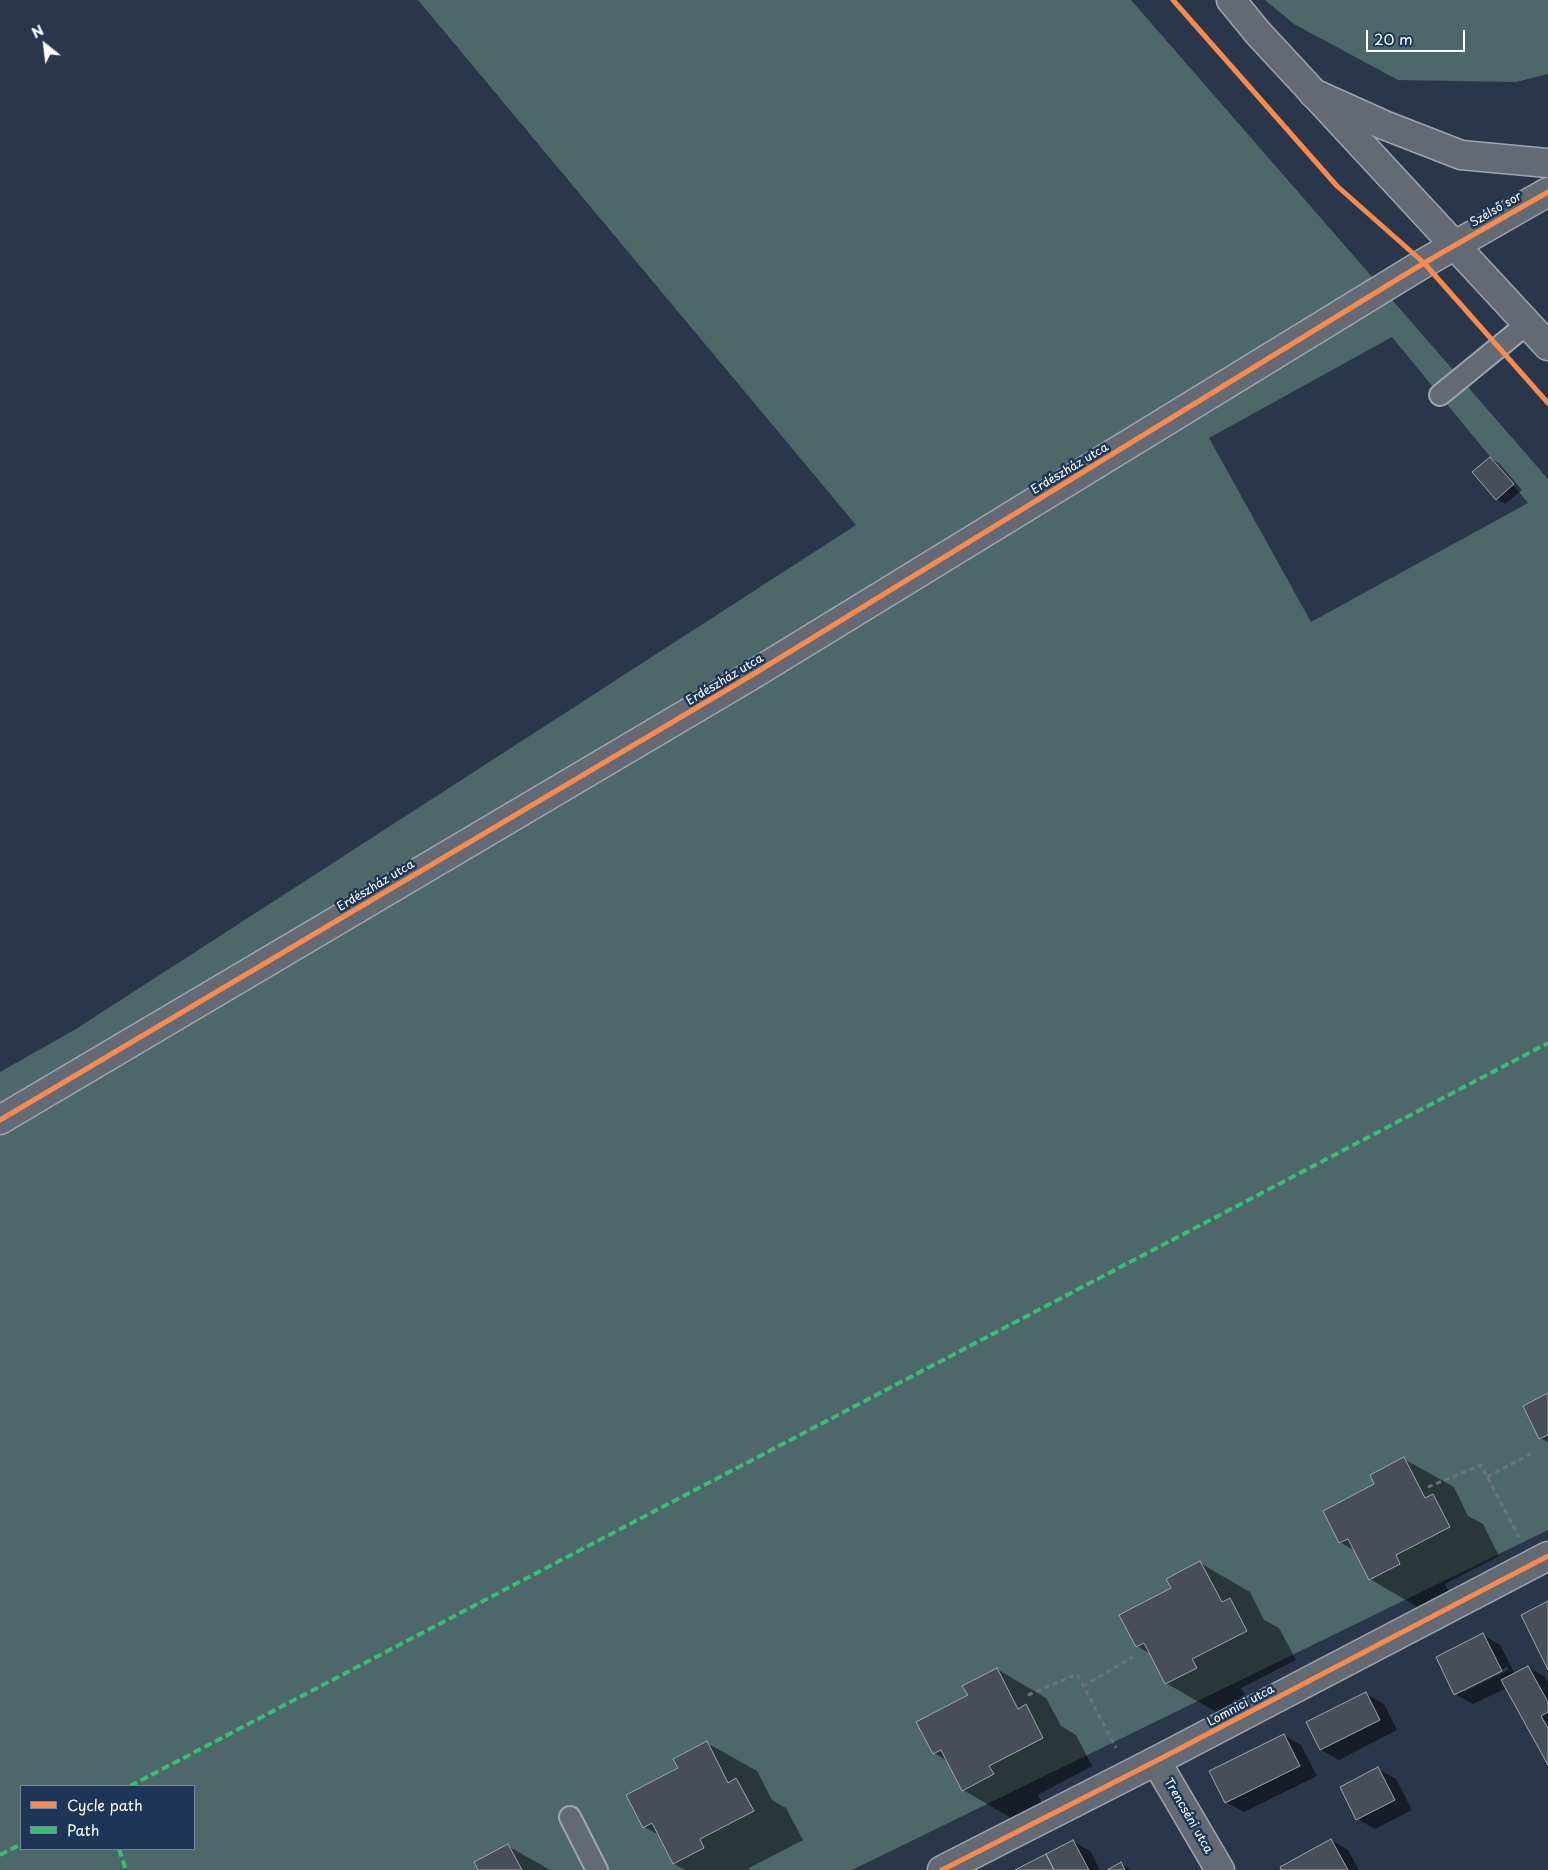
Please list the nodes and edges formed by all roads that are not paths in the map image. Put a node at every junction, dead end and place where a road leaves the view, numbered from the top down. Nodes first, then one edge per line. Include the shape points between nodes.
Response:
1 (1231, 0) edge
2 (1312, 92) junction
3 (1548, 163) edge
4 (1548, 192) edge
5 (1453, 246) junction
6 (1527, 324) junction
7 (1548, 346) edge
8 (1440, 395) dead end
9 (0, 1120) edge
10 (1540, 1560) edge
11 (1156, 1761) junction
12 (570, 1817) dead end
13 (597, 1870) edge
14 (942, 1870) edge
15 (1220, 1870) edge

1 - 2 street
2 - 3 street via 1384,125 1462,155
2 - 5 street
4 - 5 street, Szélső sor
5 - 6 street
5 - 9 street, Erdészház utca via 744,680
6 - 7 street
6 - 8 lane
10 - 11 street, Lomnici utca
11 - 14 street, Lomnici utca
11 - 15 street, Trencséni utca
12 - 13 lane

